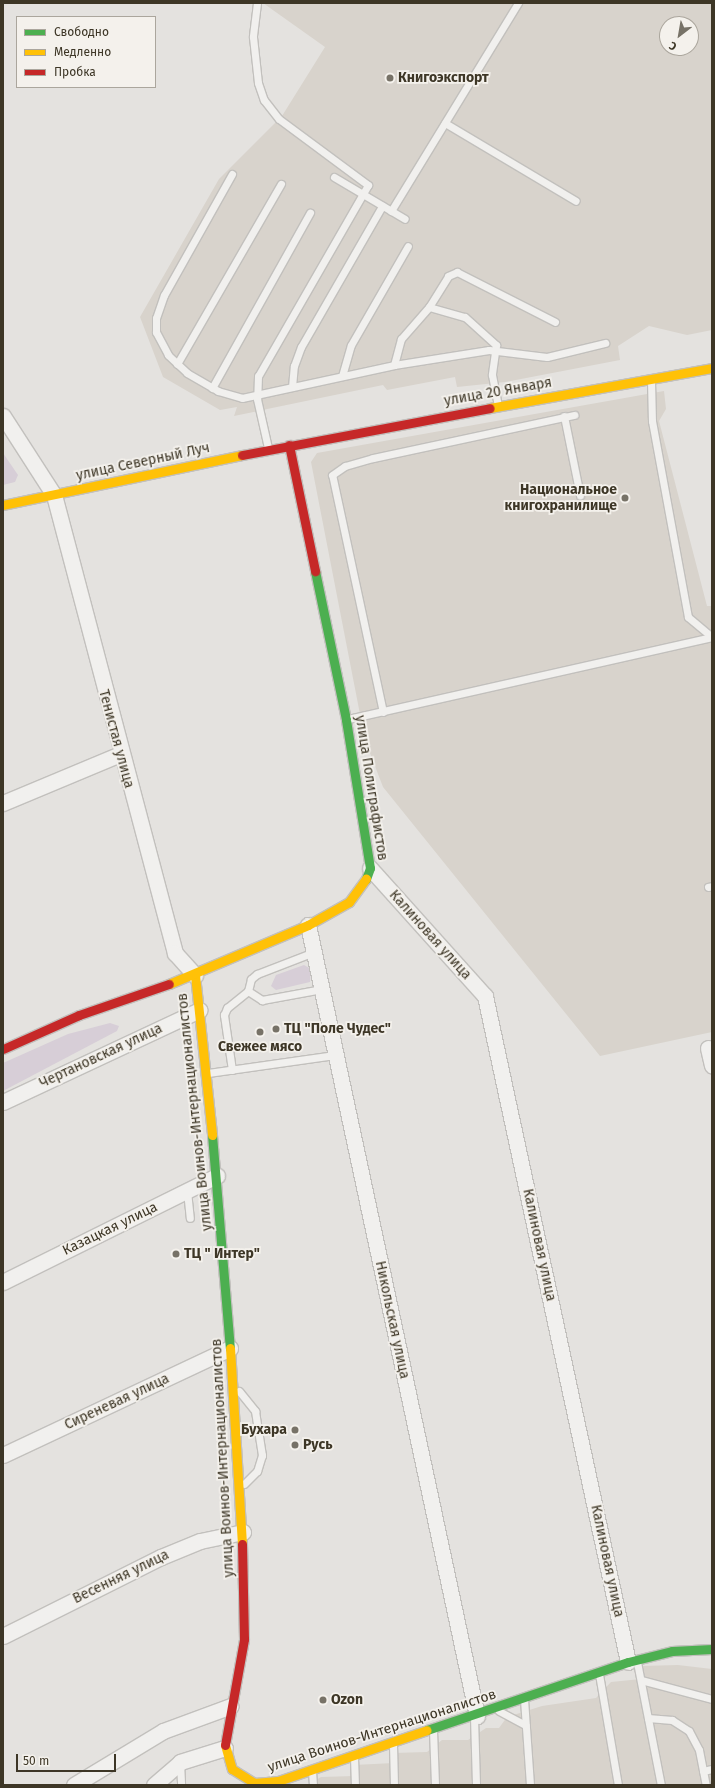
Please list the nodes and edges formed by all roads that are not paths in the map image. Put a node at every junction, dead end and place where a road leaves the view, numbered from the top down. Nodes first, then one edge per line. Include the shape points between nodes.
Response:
1 (257, 3) edge
2 (518, 3) edge
3 (445, 124) junction
4 (232, 174) dead end
5 (334, 177) dead end
6 (281, 184) dead end
7 (363, 194) junction
8 (576, 201) dead end
9 (382, 206) junction
10 (391, 211) junction
11 (310, 213) dead end
12 (406, 219) dead end
13 (408, 246) dead end
14 (429, 307) junction
15 (555, 322) dead end
16 (605, 344) dead end
17 (496, 351) junction
18 (177, 364) junction
19 (394, 365) junction
20 (712, 368) edge
21 (342, 376) junction
22 (650, 379) junction
23 (292, 387) junction
24 (212, 388) junction
25 (257, 395) junction
26 (498, 406) junction
27 (574, 414) dead end
28 (3, 416) edge
29 (564, 416) junction
30 (289, 444) junction
31 (269, 449) junction
32 (54, 495) junction
33 (580, 495) dead end
34 (3, 505) edge
35 (383, 712) junction
36 (346, 720) junction
37 (120, 754) junction
38 (3, 803) edge
39 (370, 868) junction
40 (308, 925) junction
41 (314, 952) junction
42 (195, 974) junction
43 (322, 989) junction
44 (248, 991) junction
45 (199, 1010) junction
46 (708, 1048) dead end
47 (3, 1049) edge
48 (335, 1055) junction
49 (712, 1066) edge
50 (232, 1070) junction
51 (207, 1073) junction
52 (3, 1102) edge
53 (217, 1176) junction
54 (187, 1191) junction
55 (190, 1218) dead end
56 (3, 1282) edge
57 (230, 1348) junction
58 (233, 1386) junction
59 (3, 1456) edge
60 (241, 1487) junction
61 (243, 1532) junction
62 (3, 1636) edge
63 (712, 1649) edge
64 (632, 1661) junction
65 (599, 1672) junction
66 (641, 1680) junction
67 (712, 1698) edge
68 (524, 1699) junction
69 (231, 1706) junction
70 (495, 1709) junction
71 (475, 1716) junction
72 (648, 1718) junction
73 (526, 1725) junction
74 (433, 1730) junction
75 (393, 1744) junction
76 (225, 1748) junction
77 (354, 1757) junction
78 (180, 1762) junction
79 (712, 1769) edge
80 (312, 1770) junction
81 (703, 1771) junction
82 (74, 1785) edge
83 (154, 1785) edge
84 (181, 1785) edge
85 (313, 1785) edge
86 (355, 1785) edge
87 (394, 1785) edge
88 (435, 1785) edge
89 (476, 1785) edge
90 (530, 1785) edge
91 (618, 1785) edge
92 (661, 1785) edge
93 (706, 1785) edge

1 - 7 lane via 253,37 258,83 264,100 279,119 368,185
2 - 3 lane
3 - 8 lane
3 - 10 lane
4 - 18 lane via 160,304 156,332
5 - 7 lane
6 - 18 lane
7 - 9 lane
7 - 25 lane via 263,366
9 - 10 lane
9 - 23 lane via 301,347 294,366
10 - 12 lane
11 - 24 lane
13 - 21 lane via 351,345
14 - 15 lane via 441,284 457,272
14 - 17 lane via 465,317 486,334
14 - 19 lane via 401,339
16 - 17 lane via 547,357
17 - 19 lane
17 - 26 lane via 492,375
18 - 24 lane
19 - 21 lane
20 - 22 street, улица 20 Января
21 - 23 lane
22 - 26 street, улица 20 Января
22 - 35 lane via 652,421 688,617 712,637
23 - 25 lane
24 - 25 lane via 232,397
25 - 31 lane
26 - 30 street, улица 20 Января
27 - 29 lane
28 - 32 street, Тенистая улица
29 - 33 lane
29 - 35 lane via 373,458 345,466 332,475
30 - 31 street, улица Северный Луч
30 - 36 street, улица Полиграфистов
31 - 32 street, улица Северный Луч
32 - 34 street, улица Северный Луч
32 - 37 street, Тенистая улица
35 - 36 lane
36 - 39 street, улица Полиграфистов
37 - 38 street
37 - 42 street, Тенистая улица via 175,952
39 - 40 street, улица Полиграфистов via 363,887 349,902
39 - 64 street, Калиновая улица via 485,996
40 - 41 street, Никольская улица
40 - 42 street, улица Полиграфистов
41 - 43 street, Никольская улица
41 - 44 lane via 257,974 251,979
42 - 45 street, улица Воинов-Интернационалистов
42 - 47 street, улица Полиграфистов via 79,1015
43 - 44 lane via 262,1000
43 - 48 street, Никольская улица
44 - 50 lane via 227,1008 224,1015
45 - 51 street, улица Воинов-Интернационалистов
45 - 52 street, Чертановская улица
46 - 49 street
48 - 50 lane
48 - 71 street, Никольская улица
50 - 51 lane
51 - 53 street, улица Воинов-Интернационалистов
53 - 54 street, Казацкая улица
53 - 57 street, улица Воинов-Интернационалистов
54 - 55 lane
54 - 56 street, Казацкая улица
57 - 58 street, улица Воинов-Интернационалистов
57 - 59 street, Сиреневая улица
58 - 60 street, улица Воинов-Интернационалистов
58 - 60 lane via 250,1402 259,1424 260,1464
60 - 61 street, улица Воинов-Интернационалистов
61 - 62 street, Весенняя улица via 200,1541 161,1557
61 - 69 street, улица Воинов-Интернационалистов via 244,1639
63 - 64 street, улица Воинов-Интернационалистов via 672,1652
64 - 65 street, улица Воинов-Интернационалистов
64 - 66 lane
65 - 68 street, улица Воинов-Интернационалистов
65 - 91 lane
66 - 67 lane
66 - 72 lane
68 - 70 street, улица Воинов-Интернационалистов
68 - 73 lane
69 - 76 street, улица Воинов-Интернационалистов
69 - 82 street via 163,1731
70 - 71 street, улица Воинов-Интернационалистов
70 - 73 lane
71 - 74 street, улица Воинов-Интернационалистов
71 - 89 lane
72 - 81 lane via 672,1720 689,1731 699,1750
72 - 92 lane
73 - 90 lane
74 - 75 street, улица Воинов-Интернационалистов
74 - 88 lane
75 - 77 street, улица Воинов-Интернационалистов
75 - 87 lane
76 - 78 street
76 - 80 street, улица Воинов-Интернационалистов via 232,1769 239,1779 270,1783
77 - 80 street, улица Воинов-Интернационалистов
77 - 86 lane
78 - 83 street
78 - 84 lane
79 - 81 lane
80 - 85 lane
81 - 93 lane

